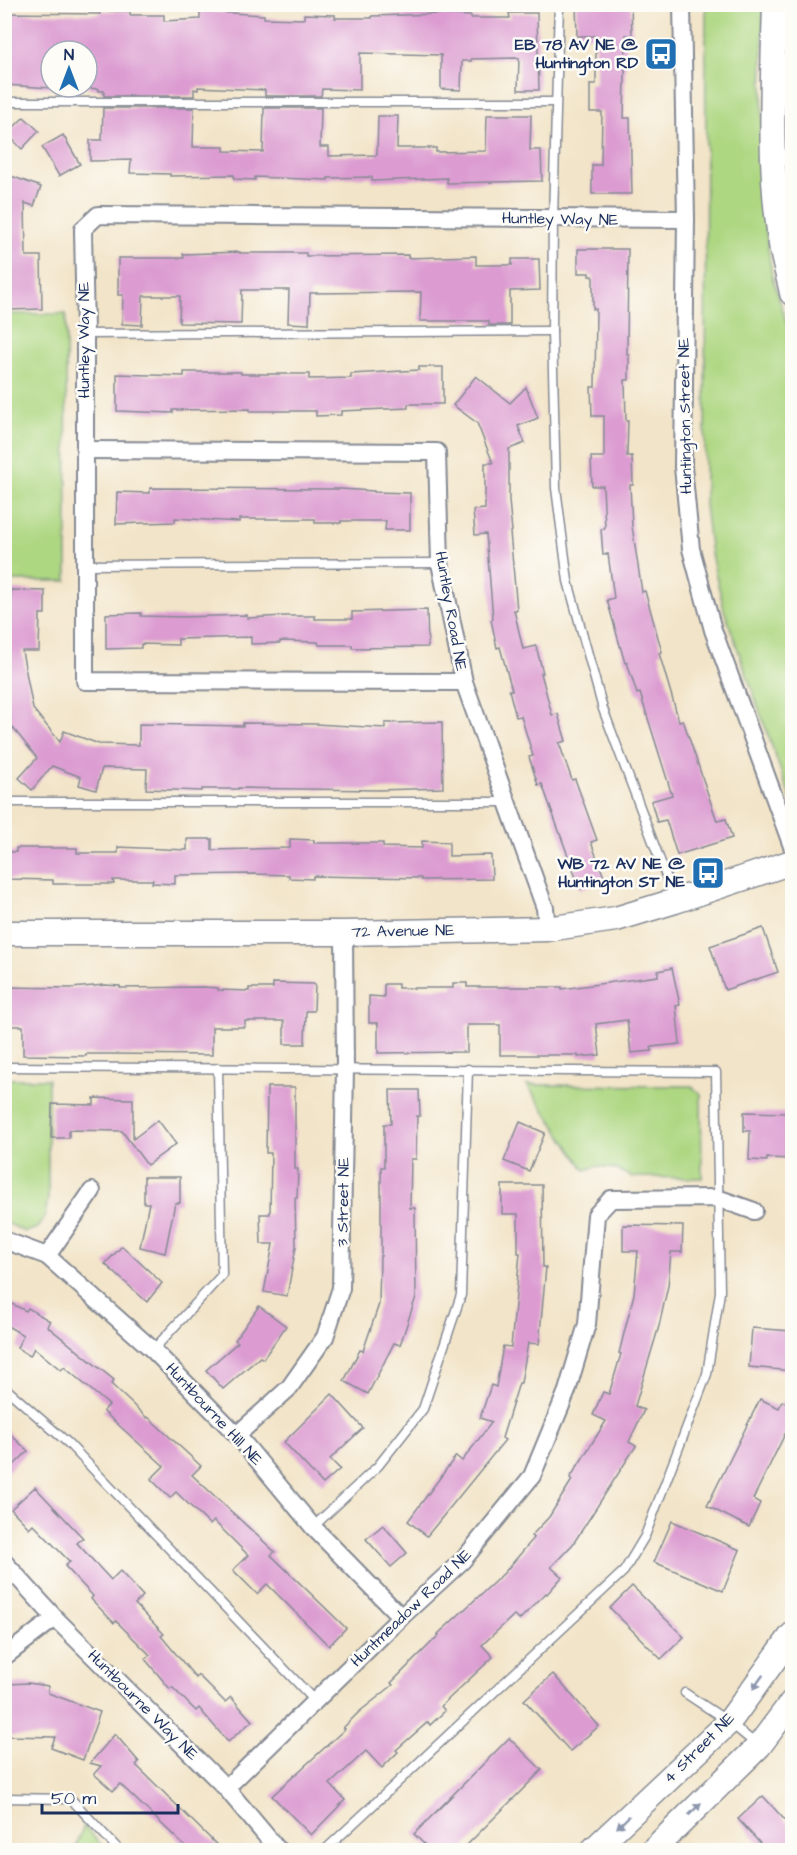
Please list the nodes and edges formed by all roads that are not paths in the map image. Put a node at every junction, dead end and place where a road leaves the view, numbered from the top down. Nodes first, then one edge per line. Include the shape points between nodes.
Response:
1 (558, 4) edge
2 (682, 4) edge
3 (775, 4) edge
4 (792, 34) edge
5 (773, 95) junction
6 (4, 102) edge
7 (555, 102) junction
8 (553, 218) junction
9 (686, 219) junction
10 (792, 293) edge
11 (552, 331) junction
12 (85, 334) junction
13 (85, 450) junction
14 (440, 563) junction
15 (84, 566) junction
16 (464, 682) junction
17 (4, 802) edge
18 (507, 802) junction
19 (792, 846) edge
20 (792, 862) edge
21 (675, 902) junction
22 (547, 929) junction
23 (4, 933) edge
24 (344, 933) junction
25 (4, 1067) edge
26 (218, 1068) junction
27 (345, 1068) junction
28 (468, 1069) junction
29 (92, 1191) dead end
30 (717, 1198) junction
31 (754, 1210) dead end
32 (4, 1240) edge
33 (47, 1256) junction
34 (153, 1350) junction
35 (4, 1387) edge
36 (237, 1435) junction
37 (313, 1527) junction
38 (4, 1562) edge
39 (401, 1617) junction
40 (55, 1618) junction
41 (792, 1635) edge
42 (4, 1657) edge
43 (685, 1693) dead end
44 (315, 1701) junction
45 (792, 1702) edge
46 (729, 1722) junction
47 (759, 1746) junction
48 (226, 1788) junction
49 (4, 1798) edge
50 (119, 1851) edge
51 (278, 1851) edge
52 (325, 1851) edge
53 (593, 1851) edge
54 (653, 1851) edge

1 - 7 lane
2 - 9 street, Huntington Street NE
3 - 5 main road
4 - 5 main road
5 - 10 main road via 776,193 781,244
6 - 7 lane
7 - 8 lane
8 - 9 street, Huntley Way NE
8 - 11 lane
8 - 12 street, Huntley Way NE via 98,215 83,229
9 - 19 street, Huntington Street NE via 683,467 691,549 713,630
11 - 12 lane
11 - 21 lane via 556,488 568,581 603,709
12 - 13 street, Huntley Way NE
13 - 14 street, Huntley Road NE via 437,452
13 - 15 street, Huntley Way NE
14 - 15 lane
14 - 16 street, Huntley Road NE
15 - 16 street, Huntley Way NE via 85,681
16 - 18 street, Huntley Road NE
17 - 18 lane
18 - 22 street, Huntley Road NE via 545,908
20 - 21 main road, 72 Avenue NE
21 - 22 main road, 72 Avenue NE via 616,919
22 - 24 main road, 72 Avenue NE
23 - 24 main road, 72 Avenue NE
24 - 27 street, 3 Street NE
25 - 26 lane
26 - 27 lane
26 - 34 lane via 222,1275
27 - 28 lane
27 - 36 street, 3 Street NE via 341,1288 325,1336 289,1388
28 - 30 lane via 716,1072
28 - 37 lane via 461,1295 423,1409 378,1466
29 - 33 street
30 - 31 street, Huntmeadow Road NE
30 - 39 street, Huntmeadow Road NE via 611,1199 596,1215 587,1324 567,1391 532,1476 463,1560
30 - 52 lane via 720,1292 707,1374 645,1536 624,1571
32 - 33 street, Huntbourne Hill NE
33 - 34 street, Huntbourne Hill NE
34 - 36 street, Huntbourne Hill NE
35 - 44 lane via 68,1443
36 - 37 street, Huntbourne Hill NE
37 - 39 street, Huntbourne Hill NE
38 - 40 street, Huntbourne Way NE
39 - 44 street, Huntmeadow Road NE
40 - 42 street
40 - 48 street, Huntbourne Way NE
41 -> 46 main road, 4 Street NE
43 - 46 lane
44 - 48 street, Huntmeadow Road NE
45 - 47 main road
46 - 47 lane
46 -> 53 main road, 4 Street NE
54 -> 47 main road
48 - 51 street, Huntbourne Way NE
49 - 50 lane via 70,1798

